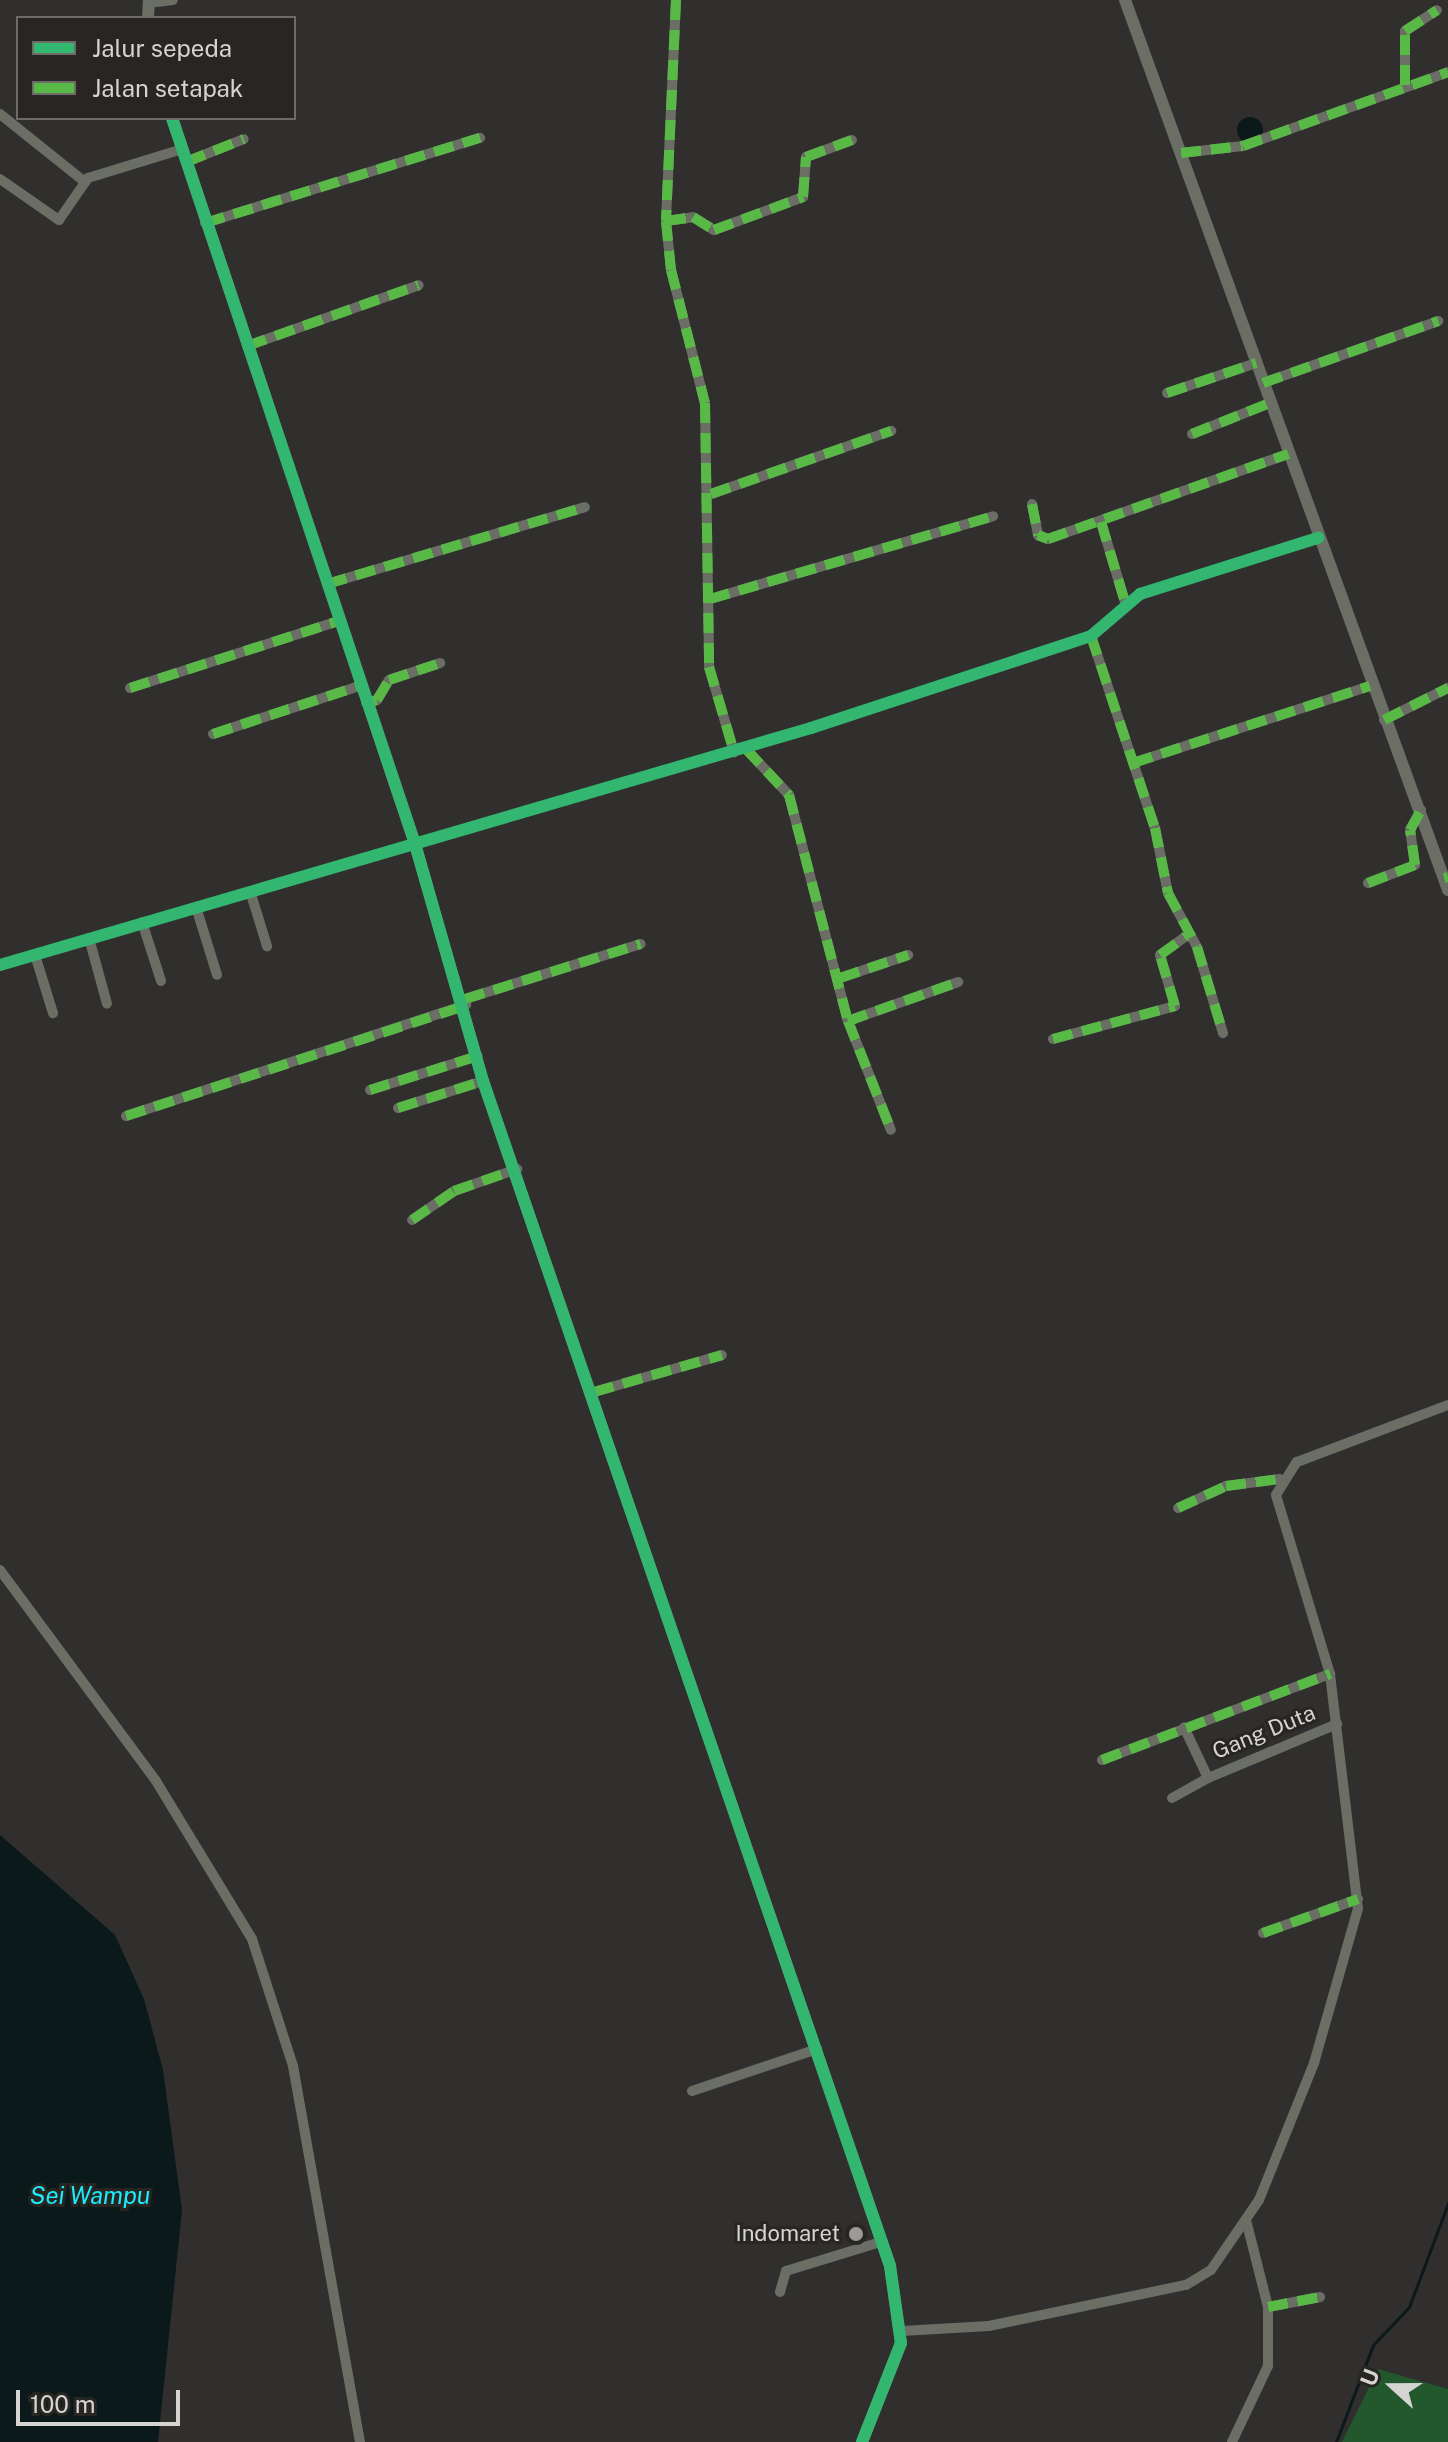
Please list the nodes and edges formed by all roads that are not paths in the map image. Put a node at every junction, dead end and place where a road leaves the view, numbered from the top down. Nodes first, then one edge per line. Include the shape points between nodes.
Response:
1 (173, 0) edge
2 (676, 0) edge
3 (1125, 0) edge
4 (149, 2) edge
5 (1437, 10) dead end
6 (1448, 72) edge
7 (1405, 85) junction
8 (0, 114) edge
9 (173, 120) edge
10 (480, 138) dead end
11 (244, 139) dead end
12 (852, 140) dead end
13 (182, 149) junction
14 (1181, 153) junction
15 (186, 162) junction
16 (0, 179) edge
17 (85, 182) junction
18 (666, 221) junction
19 (205, 223) junction
20 (419, 285) dead end
21 (1438, 321) dead end
22 (247, 346) junction
23 (1256, 363) junction
24 (1263, 383) junction
25 (1167, 393) dead end
26 (1270, 403) junction
27 (891, 431) dead end
28 (1192, 434) dead end
29 (1288, 454) junction
30 (711, 494) junction
31 (1032, 504) dead end
32 (585, 507) dead end
33 (993, 516) dead end
34 (1101, 522) junction
35 (1318, 538) junction
36 (327, 584) junction
37 (710, 599) junction
38 (1125, 602) junction
39 (339, 621) junction
40 (1091, 636) junction
41 (440, 663) dead end
42 (359, 686) junction
43 (1370, 686) junction
44 (130, 688) dead end
45 (1448, 688) edge
46 (366, 703) junction
47 (1384, 720) junction
48 (213, 734) dead end
49 (746, 749) junction
50 (734, 752) junction
51 (1133, 763) junction
52 (1421, 810) junction
53 (415, 844) junction
54 (1447, 882) edge
55 (1368, 883) dead end
56 (250, 891) junction
57 (196, 907) junction
58 (142, 922) junction
59 (1186, 936) junction
60 (89, 938) junction
61 (641, 944) dead end
62 (267, 946) dead end
63 (35, 955) junction
64 (908, 955) dead end
65 (0, 965) edge
66 (217, 975) dead end
67 (840, 978) junction
68 (161, 981) dead end
69 (958, 982) dead end
70 (466, 1002) junction
71 (107, 1004) dead end
72 (53, 1013) dead end
73 (848, 1021) junction
74 (1223, 1033) dead end
75 (1053, 1039) dead end
76 (478, 1056) junction
77 (483, 1081) junction
78 (370, 1090) dead end
79 (398, 1108) dead end
80 (126, 1116) dead end
81 (891, 1130) dead end
82 (517, 1169) junction
83 (412, 1220) dead end
84 (722, 1355) dead end
85 (594, 1392) junction
86 (1448, 1405) edge
87 (1280, 1479) junction
88 (1178, 1508) dead end
89 (0, 1570) edge
90 (1330, 1674) junction
91 (1337, 1724) junction
92 (1184, 1727) junction
93 (1102, 1760) dead end
94 (1208, 1778) junction
95 (1172, 1798) dead end
96 (1358, 1899) junction
97 (1263, 1933) dead end
98 (817, 2049) junction
99 (692, 2091) dead end
100 (1246, 2220) junction
101 (880, 2242) junction
102 (780, 2292) dead end
103 (1320, 2297) dead end
104 (1268, 2307) junction
105 (902, 2331) junction
106 (360, 2442) edge
107 (862, 2442) edge
108 (1232, 2442) edge

1 - 4 street
2 - 18 street
3 - 14 street
5 - 7 street via 1405,31
6 - 7 street
7 - 14 street via 1243,146
8 - 17 street
9 - 13 street
10 - 19 street
11 - 15 street
12 - 18 street via 806,157 803,197 714,230 693,217
13 - 15 street
13 - 17 street
14 - 23 street
15 - 19 street
16 - 17 street via 59,220
18 - 30 street via 671,270 705,403
19 - 22 street
20 - 22 street
21 - 24 street
22 - 36 street
23 - 24 street
23 - 25 street
24 - 26 street
26 - 28 street
26 - 29 street
27 - 30 street
29 - 34 street
29 - 35 street
30 - 37 street
31 - 34 street via 1042,538
32 - 36 street
33 - 37 street
34 - 38 street
35 - 38 street
35 - 43 street
36 - 39 street
37 - 50 street via 712,689
38 - 40 street
39 - 42 street
39 - 44 street
40 - 49 street
40 - 51 street
41 - 46 street via 389,680 377,700
42 - 46 street
42 - 48 street
43 - 47 street
43 - 51 street
45 - 47 street
46 - 53 street
47 - 52 street
49 - 50 street
49 - 67 street via 789,795
50 - 53 street
51 - 59 street
52 - 54 street
52 - 55 street via 1410,830 1415,865
53 - 56 street
53 - 70 street
56 - 57 street
56 - 62 street
57 - 58 street
57 - 66 street
58 - 60 street
58 - 68 street
59 - 74 street via 1197,947
59 - 75 street via 1160,955 1175,1006
60 - 63 street
60 - 71 street
61 - 70 street
63 - 65 street
63 - 72 street
64 - 67 street
67 - 73 street
69 - 73 street
70 - 76 street
70 - 80 street
73 - 81 street
76 - 77 street
76 - 78 street
77 - 79 street
77 - 82 street
82 - 83 street via 454,1191
82 - 85 street
84 - 85 street
85 - 98 street
86 - 87 street via 1321,1450
87 - 88 street via 1226,1486
87 - 90 street via 1278,1518
89 - 106 street via 156,1781 252,1939 293,2066
90 - 91 street
90 - 92 street
91 - 94 street, Gang Duta
91 - 96 street
92 - 93 street
92 - 94 street
94 - 95 street, Gang Duta
96 - 97 street
96 - 100 street via 1356,1937 1314,2063
98 - 99 street
98 - 101 street
100 - 104 street
100 - 105 street via 1211,2270 1186,2285 989,2326
101 - 102 street via 786,2271
101 - 105 street
103 - 104 street
104 - 108 street via 1268,2366
105 - 107 street

